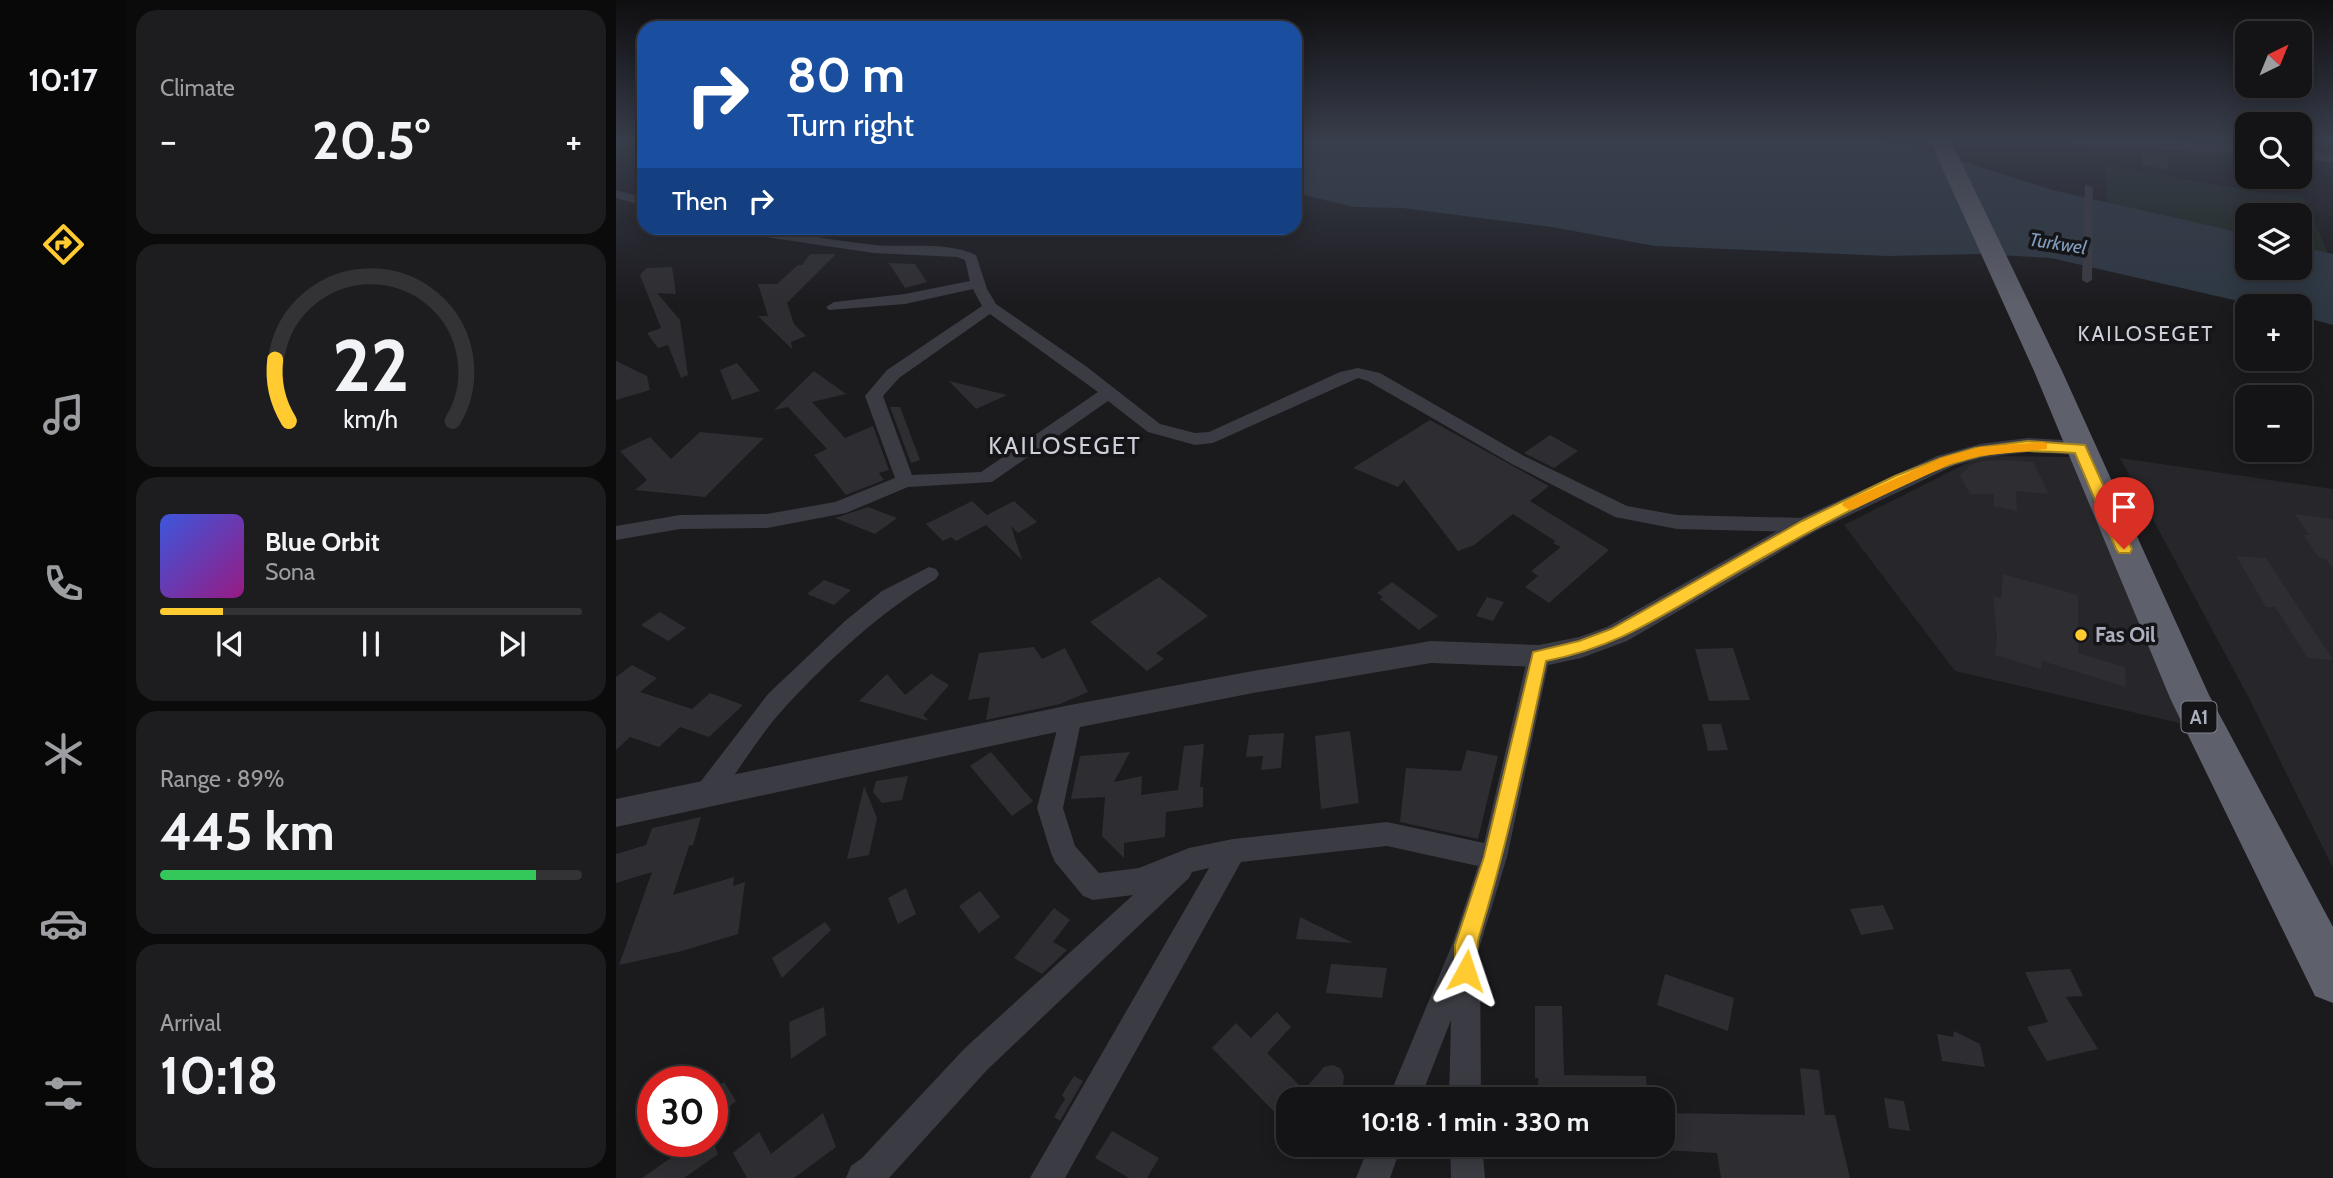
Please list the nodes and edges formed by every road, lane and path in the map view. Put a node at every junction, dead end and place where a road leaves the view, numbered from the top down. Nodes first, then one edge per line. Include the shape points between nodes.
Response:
1 (1965, 196) edge
2 (2088, 196) edge
3 (779, 235) edge
4 (2087, 280) dead end
5 (978, 284) junction
6 (834, 307) dead end
7 (990, 307) junction
8 (1108, 393) junction
9 (2080, 449) junction
10 (905, 481) junction
11 (1807, 525) junction
12 (616, 533) edge
13 (929, 574) dead end
14 (1539, 656) junction
15 (1070, 716) junction
16 (706, 793) junction
17 (616, 813) edge
18 (1233, 851) junction
19 (1494, 857) junction
20 (1189, 860) junction
21 (1466, 945) junction
22 (2333, 978) edge
23 (1409, 1087) edge
24 (1465, 1087) edge
25 (1381, 1157) edge
26 (1467, 1157) edge
27 (863, 1178) edge
28 (1046, 1178) edge
29 (1373, 1178) edge
30 (1468, 1178) edge

1 - 9 highway, A1
2 - 4 street
3 - 5 street via 874,249 960,253 971,258
5 - 6 street
5 - 7 street
7 - 8 street
7 - 10 street via 893,374 874,396
8 - 10 street via 985,478
8 - 11 street via 1154,428 1195,439 1213,437 1346,376 1365,374 1622,512 1678,522
9 - 11 street via 2028,445 1968,455 1900,480
9 - 22 highway, A1 via 2190,698
10 - 12 street via 839,508 779,519 680,522
11 - 14 street via 1617,634 1581,648
13 - 16 street via 889,597 776,701
14 - 15 street via 1431,652
14 - 19 street
15 - 16 street
15 - 20 street via 1050,808 1064,853 1093,887 1140,881
16 - 17 street
18 - 19 street via 1387,834
18 - 20 street
18 - 28 street
19 - 21 street
20 - 27 street via 976,1059
21 - 23 street
21 - 24 street
25 - 29 street
26 - 30 street

